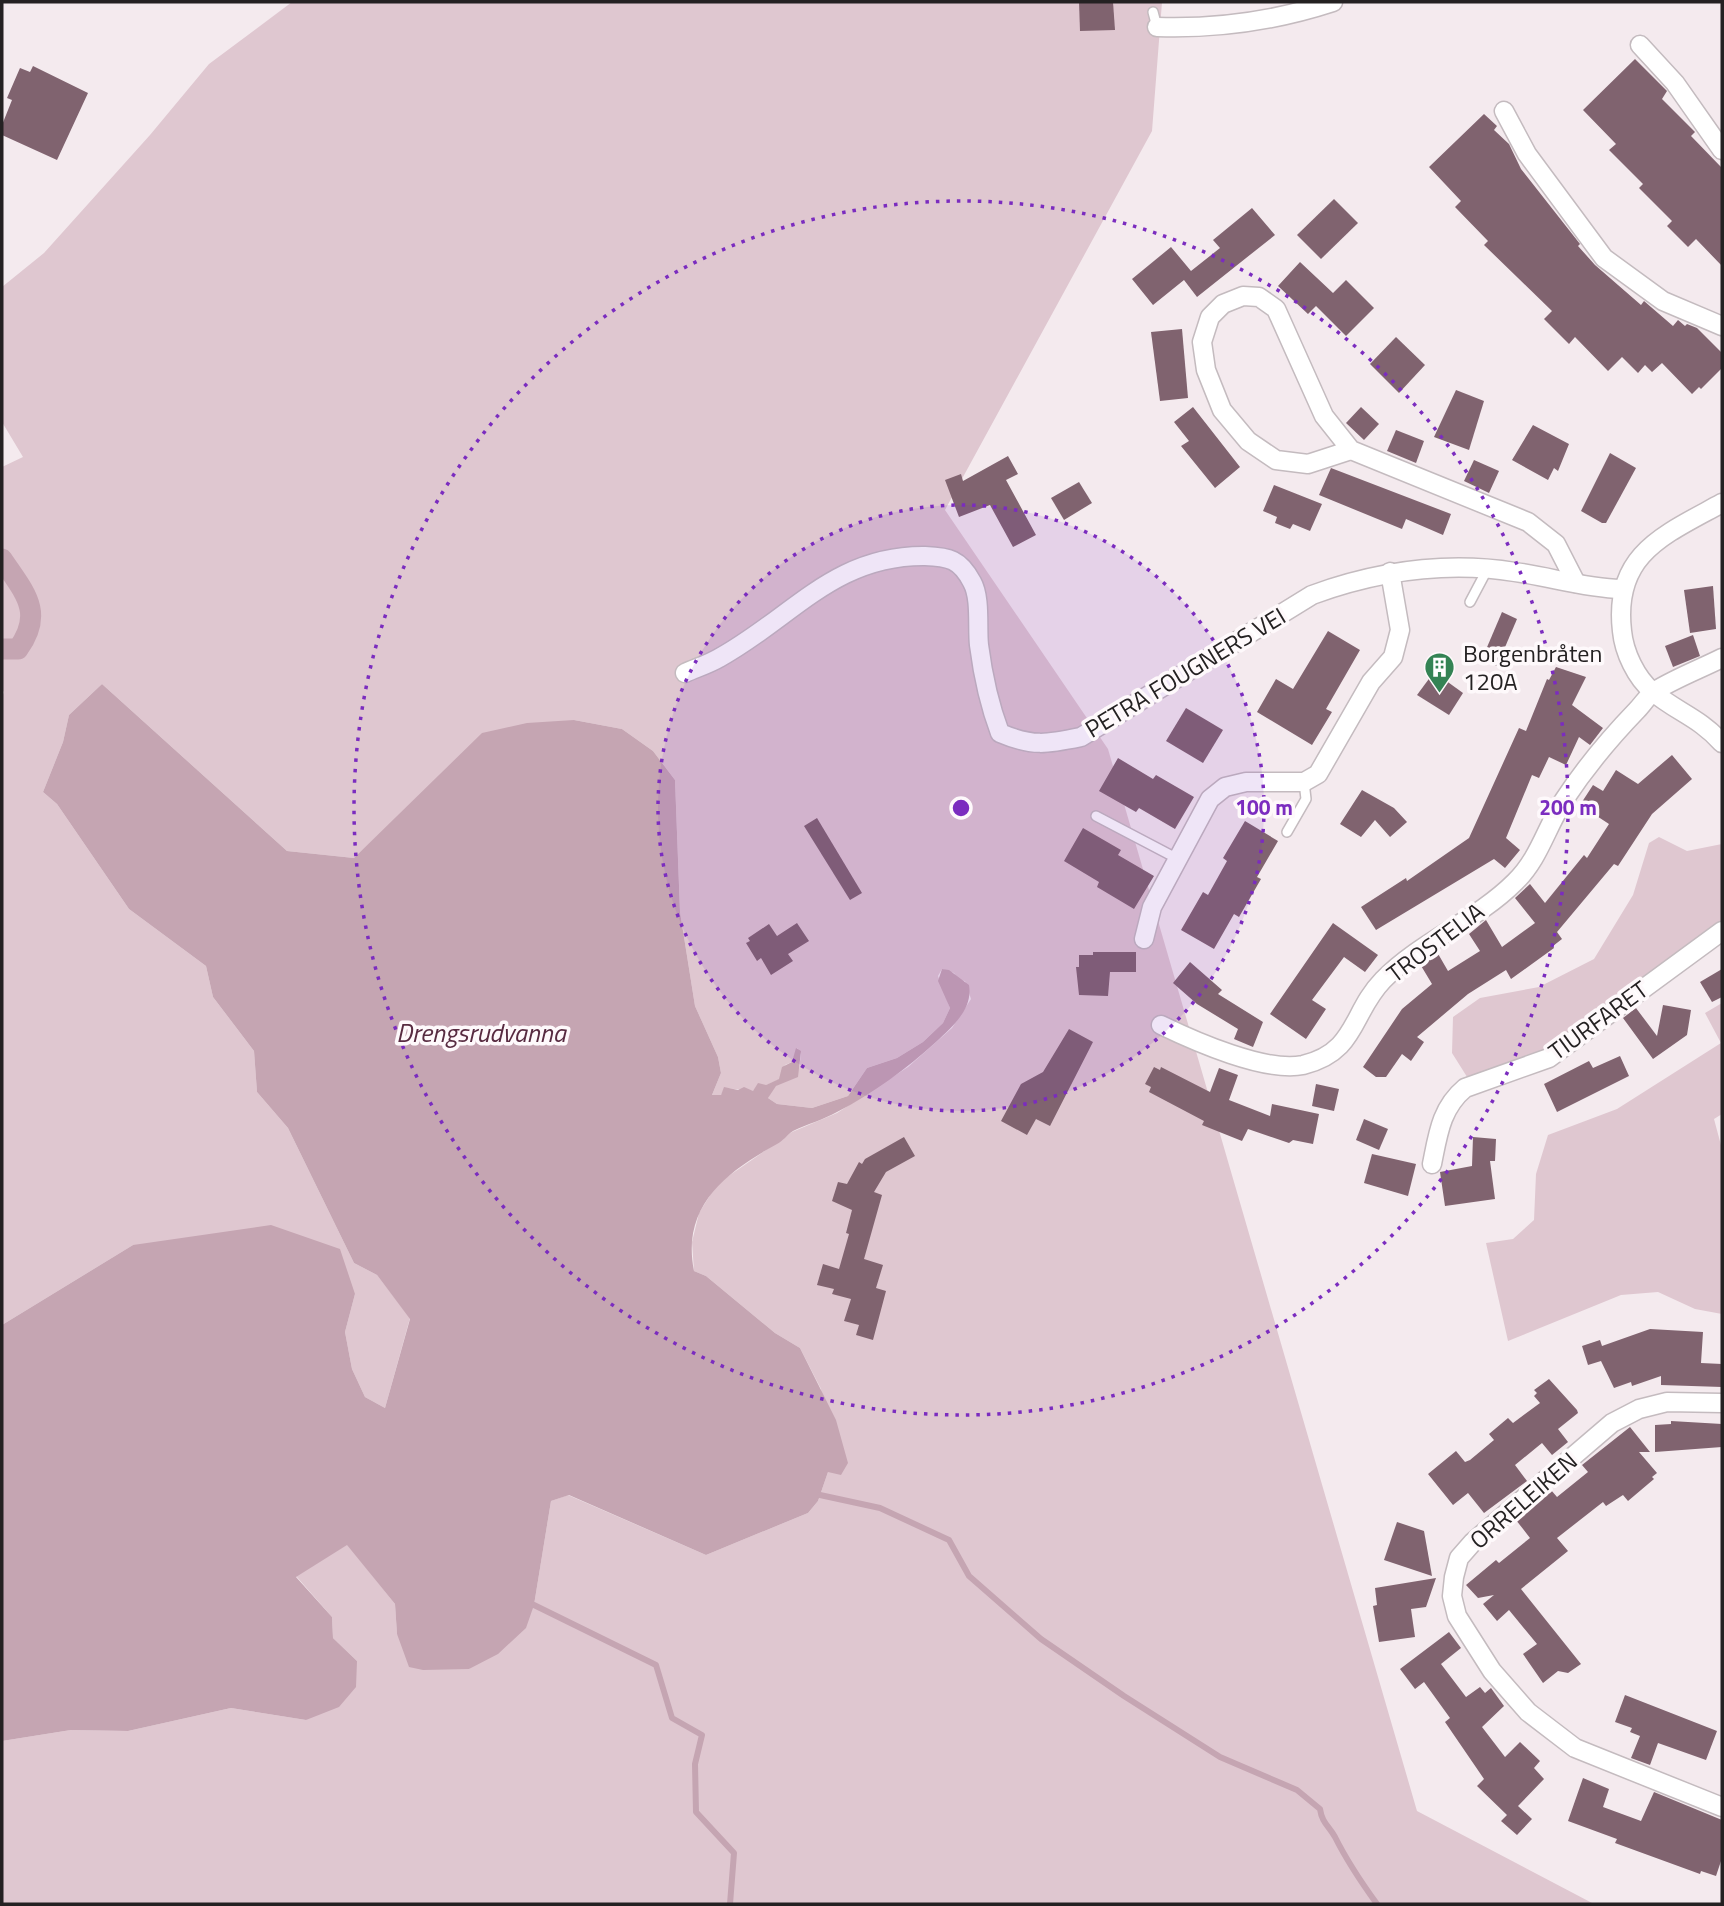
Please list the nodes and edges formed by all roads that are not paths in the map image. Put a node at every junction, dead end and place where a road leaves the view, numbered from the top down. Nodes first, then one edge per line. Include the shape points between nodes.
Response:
1 (1333, 2) edge
2 (1155, 20) dead end
3 (1640, 44) dead end
4 (1504, 111) dead end
5 (1722, 150) edge
6 (1722, 326) edge
7 (1351, 450) junction
8 (1722, 503) edge
9 (1488, 568) junction
10 (1390, 572) junction
11 (1576, 583) junction
12 (1621, 589) junction
13 (1470, 602) dead end
14 (1722, 658) edge
15 (685, 673) dead end
16 (1653, 692) junction
17 (1722, 743) edge
18 (1304, 782) junction
19 (1096, 816) dead end
20 (1287, 832) dead end
21 (1178, 859) junction
22 (1722, 931) edge
23 (1144, 939) dead end
24 (1161, 1025) dead end
25 (1432, 1164) dead end
26 (1722, 1403) edge
27 (1722, 1807) edge

1 - 2 street via 1249,21
3 - 5 street via 1675,83
4 - 6 street via 1527,154 1604,257 1662,301
7 - 7 street via 1324,416 1276,309 1259,297 1243,296 1223,304 1210,317 1202,342 1206,370 1222,410 1248,441 1276,460 1308,464
7 - 11 street via 1528,522 1556,544
8 - 12 street via 1664,535 1638,559
9 - 10 street, PETRA FOUGNERS VEI
9 - 11 street, PETRA FOUGNERS VEI
9 - 13 lane
10 - 15 street, PETRA FOUGNERS VEI via 1312,595 1081,737 1049,744 1023,742 1000,733 989,705 974,585 951,558 913,556 862,565 811,592 718,659
10 - 18 street via 1400,630 1392,657 1371,682 1318,774
11 - 12 street, PETRA FOUGNERS VEI
12 - 16 street via 1623,642 1637,673
14 - 16 street
16 - 17 street via 1705,724
16 - 24 street, TROSTELIA via 1588,766 1562,803 1543,846 1515,882 1404,959 1377,987 1349,1037 1327,1058 1299,1066 1270,1063 1207,1048
18 - 20 lane via 1306,799
18 - 21 street via 1246,782 1225,787 1210,799
19 - 21 lane
21 - 23 street via 1152,907
22 - 25 street, TIURFARET via 1549,1058 1460,1092 1442,1116
26 - 27 street, ORRELEIKEN via 1667,1402 1612,1423 1473,1542 1459,1558 1451,1596 1457,1616 1492,1671 1528,1712 1574,1748

